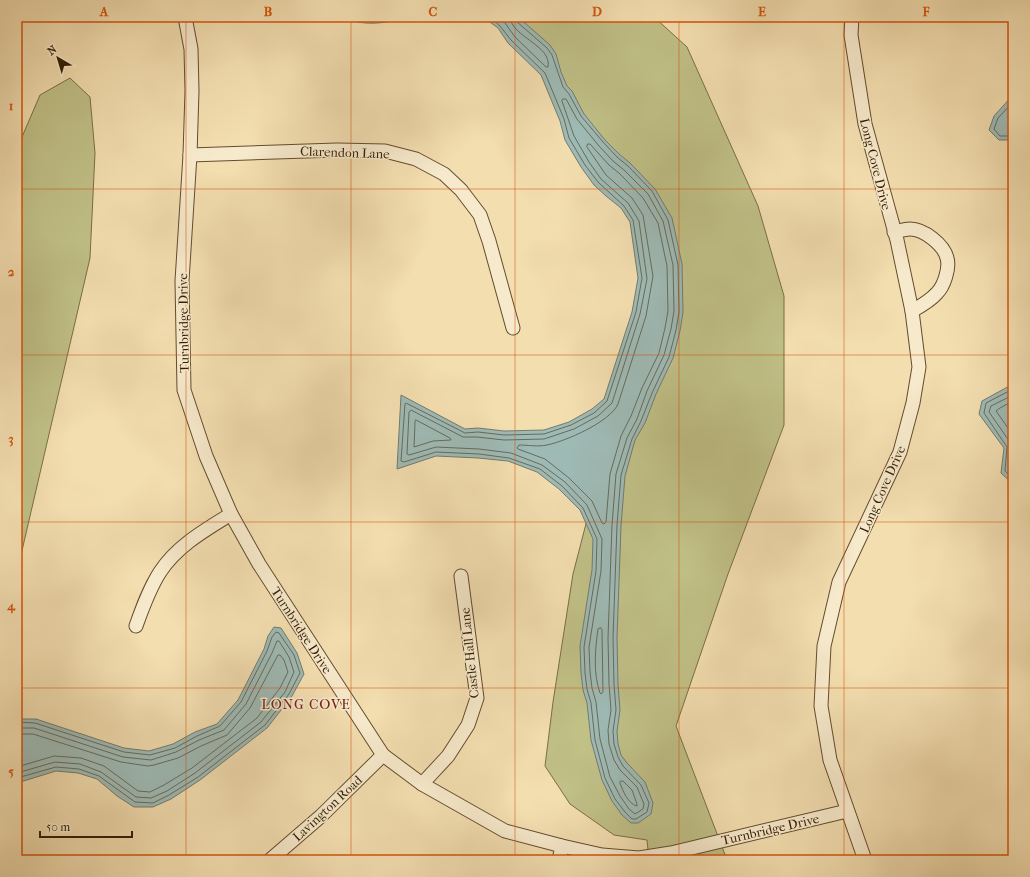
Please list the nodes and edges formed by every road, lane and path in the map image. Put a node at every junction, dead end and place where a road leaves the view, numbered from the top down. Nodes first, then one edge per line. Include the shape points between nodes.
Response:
1 (185, 17) edge
2 (852, 17) edge
3 (190, 155) junction
4 (894, 232) junction
5 (912, 311) junction
6 (513, 328) dead end
7 (231, 514) junction
8 (461, 576) dead end
9 (136, 626) dead end
10 (383, 755) junction
11 (422, 784) junction
12 (847, 811) junction
13 (562, 846) junction
14 (270, 860) edge
15 (559, 860) edge
16 (865, 860) edge

1 - 3 street, Turnbridge Drive via 191,49
2 - 4 street, Long Cove Drive via 851,35 865,124
3 - 6 street, Clarendon Lane via 337,150 385,151 416,159 444,174 461,190 480,215
3 - 7 street, Turnbridge Drive via 182,281 184,390 206,456
4 - 5 street, Long Cove Drive
4 - 5 street via 910,229 924,233 937,241 948,258 946,278 938,293
5 - 12 street, Long Cove Drive via 919,367 914,403 900,452 839,582 824,646 821,706 830,760
7 - 9 street via 199,533 175,554 160,572 144,603
7 - 10 street, Turnbridge Drive via 259,564
8 - 11 street, Castle Hall Lane via 477,698 468,725 448,756
10 - 11 street, Turnbridge Drive
10 - 14 street, Lavington Road via 321,816
11 - 13 street, Turnbridge Drive via 505,830
12 - 13 street, Turnbridge Drive via 671,853 639,858 602,855
12 - 16 street, Long Cove Drive
13 - 15 street

